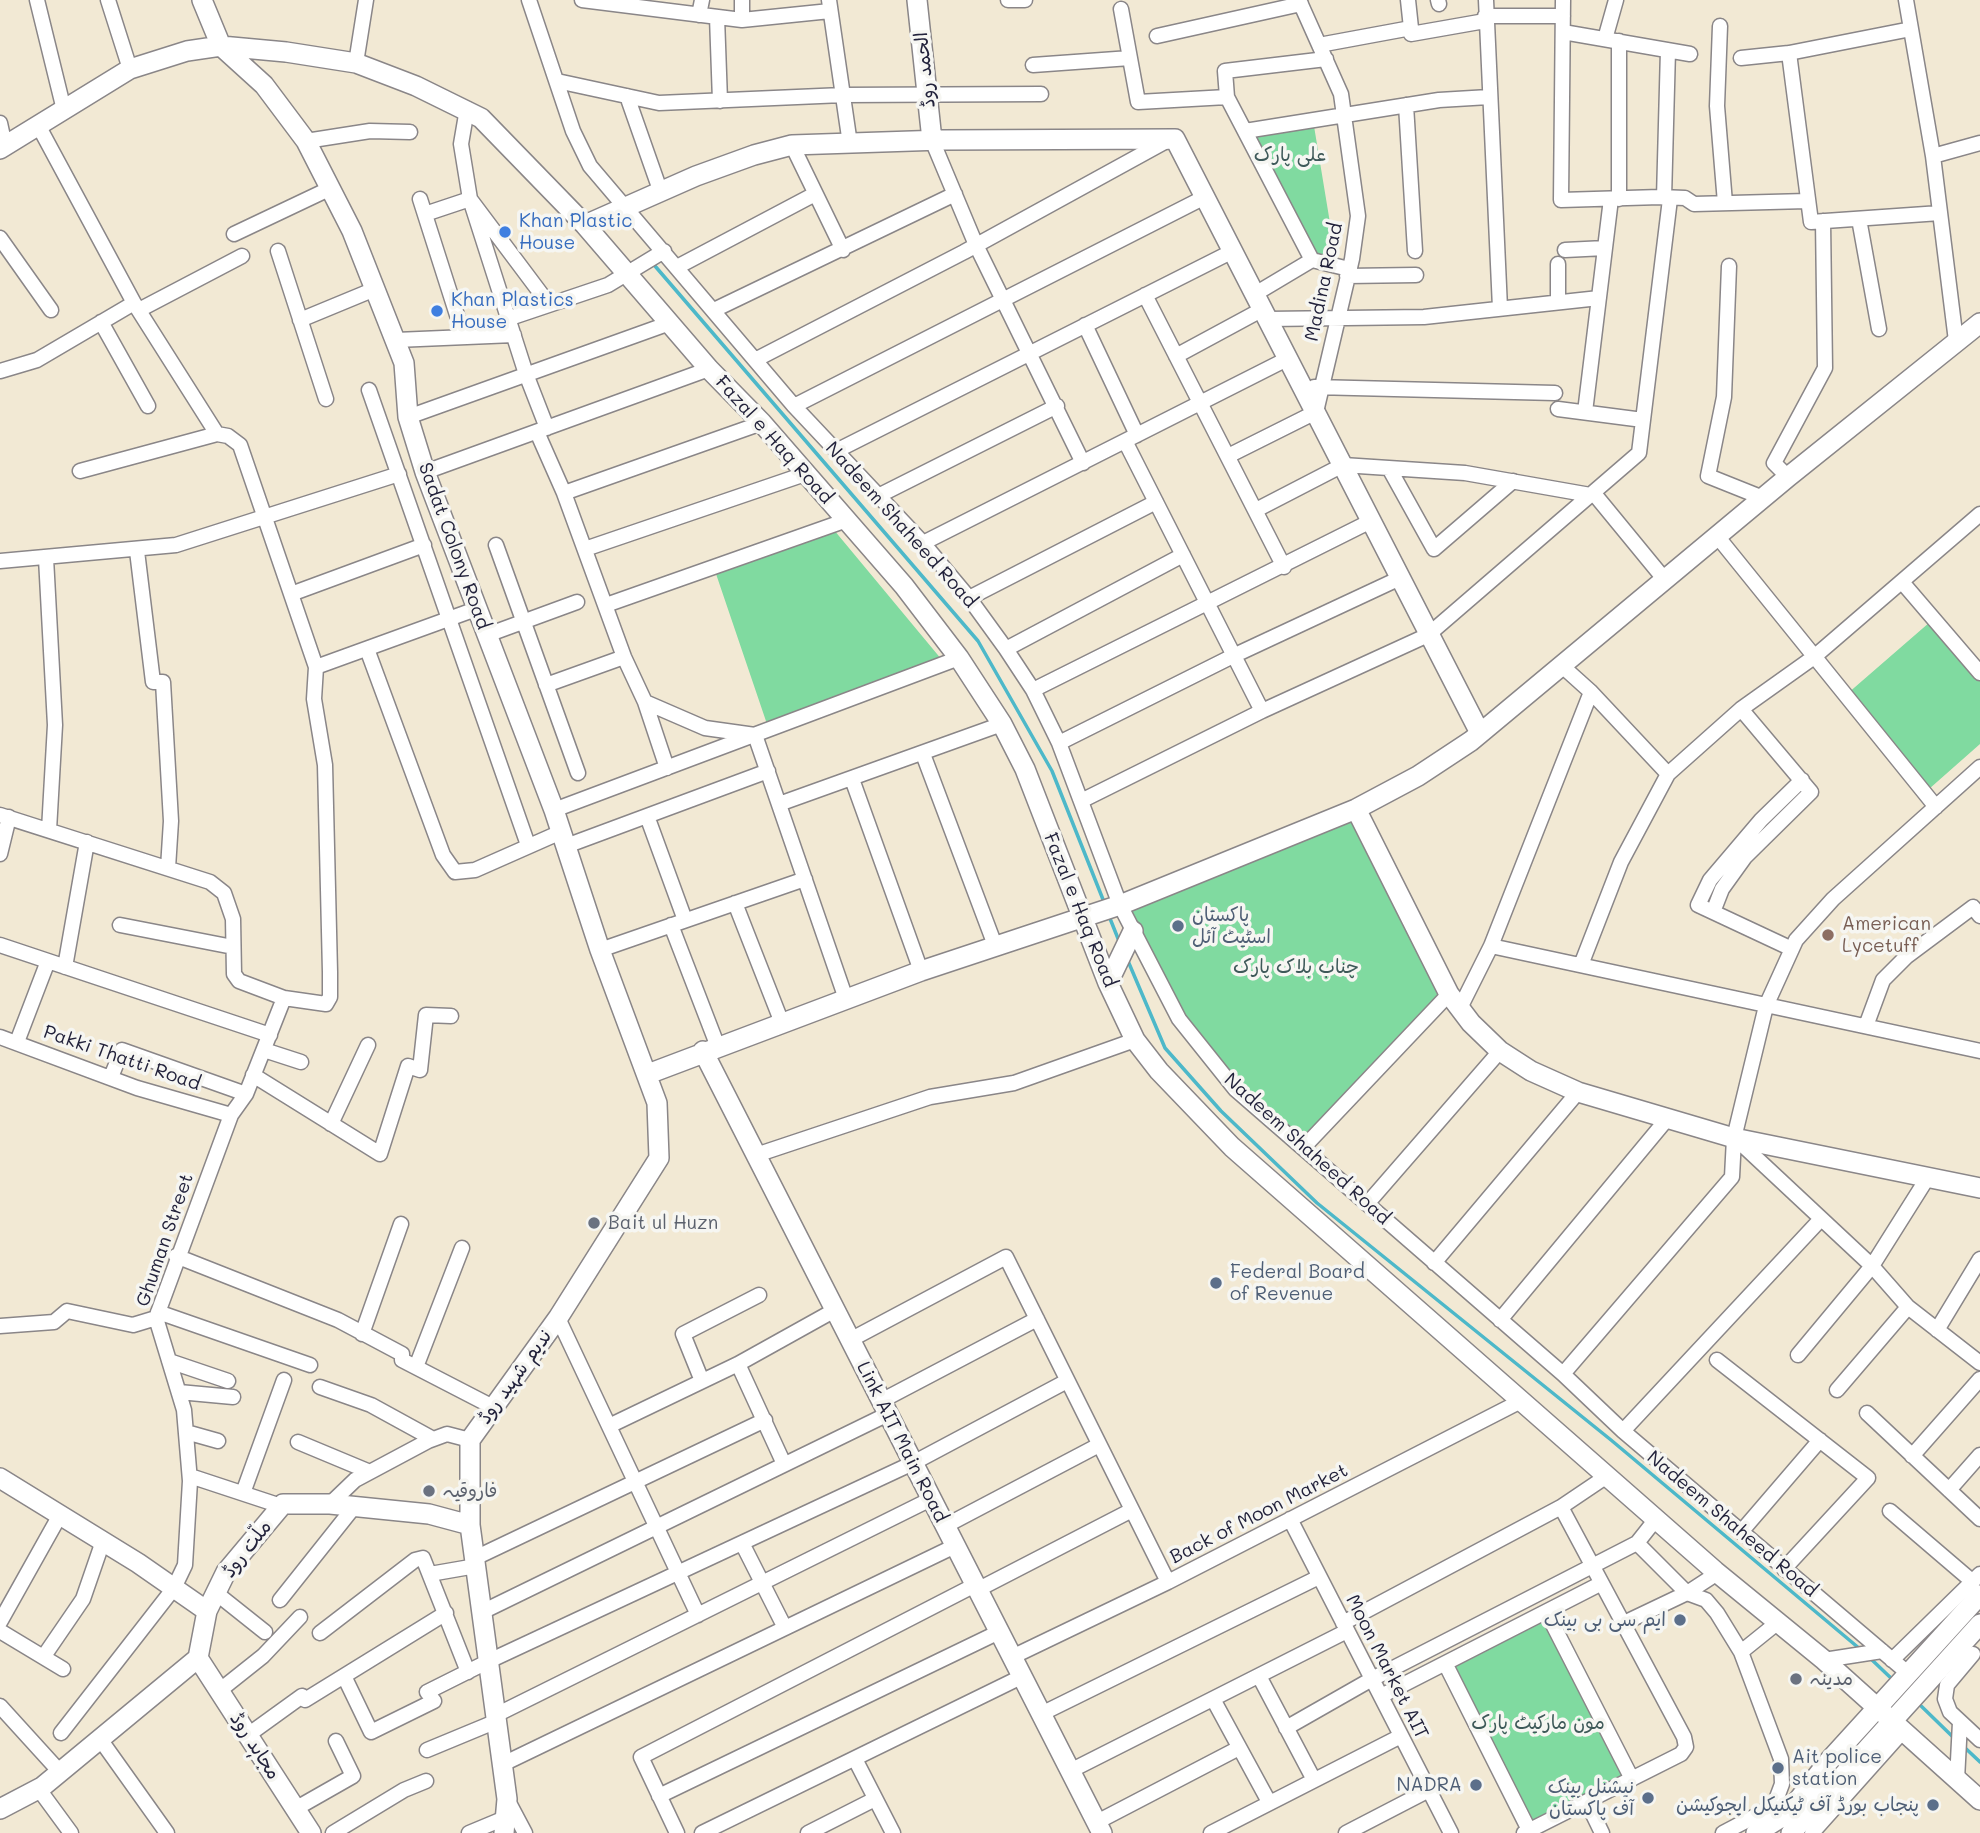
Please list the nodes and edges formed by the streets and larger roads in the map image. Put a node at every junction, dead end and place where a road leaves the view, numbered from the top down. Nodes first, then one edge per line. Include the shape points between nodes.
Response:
1 (37, 0) edge
2 (108, 0) edge
3 (202, 0) edge
4 (366, 0) edge
5 (529, 0) edge
6 (582, 0) edge
7 (702, 0) edge
8 (743, 0) edge
9 (917, 0) edge
10 (1008, 0) edge
11 (1025, 0) edge
12 (1408, 0) edge
13 (1486, 0) edge
14 (1563, 0) edge
15 (1616, 0) edge
16 (1906, 0) edge
17 (607, 2) edge
18 (1300, 2) edge
19 (830, 5) edge
20 (1121, 9) dead end
21 (699, 15) junction
22 (1563, 16) junction
23 (717, 17) junction
24 (1485, 19) junction
25 (742, 20) junction
26 (1720, 26) dead end
27 (1411, 28) junction
28 (1911, 29) junction
29 (1563, 32) junction
30 (1157, 36) dead end
31 (1612, 40) junction
32 (1319, 44) junction
33 (221, 46) junction
34 (1668, 50) junction
35 (1789, 53) junction
36 (1690, 54) dead end
37 (1130, 58) junction
38 (1741, 58) dead end
39 (1326, 59) junction
40 (356, 64) junction
41 (1033, 65) dead end
42 (130, 69) junction
43 (557, 81) junction
44 (928, 94) junction
45 (1041, 94) dead end
46 (843, 95) junction
47 (627, 96) junction
48 (1227, 97) junction
49 (1489, 97) junction
50 (720, 101) junction
51 (1406, 105) junction
52 (467, 109) junction
53 (64, 110) junction
54 (1345, 116) junction
55 (0, 123) edge
56 (38, 125) junction
57 (410, 131) dead end
58 (1245, 131) junction
59 (1169, 139) junction
60 (932, 140) junction
61 (306, 141) junction
62 (1980, 143) edge
63 (850, 144) junction
64 (792, 145) junction
65 (2, 147) edge
66 (1933, 156) junction
67 (331, 188) junction
68 (660, 190) junction
69 (815, 194) junction
70 (955, 194) junction
71 (1205, 197) junction
72 (420, 199) dead end
73 (470, 199) junction
74 (1615, 199) junction
75 (1667, 199) junction
76 (1808, 201) junction
77 (1725, 203) junction
78 (626, 208) junction
79 (1940, 213) junction
80 (425, 214) junction
81 (1859, 219) junction
82 (1824, 222) junction
83 (585, 225) junction
84 (234, 234) dead end
85 (0, 238) edge
86 (976, 245) junction
87 (1605, 248) junction
88 (843, 250) junction
89 (1565, 250) dead end
90 (278, 251) dead end
91 (664, 251) junction
92 (1233, 251) junction
93 (1415, 251) dead end
94 (242, 256) dead end
95 (1312, 260) junction
96 (1558, 264) dead end
97 (1729, 266) dead end
98 (677, 267) junction
99 (1348, 273) junction
100 (1416, 275) dead end
101 (627, 276) junction
102 (375, 289) junction
103 (1145, 295) junction
104 (1599, 298) junction
105 (1003, 300) junction
106 (548, 303) junction
107 (1558, 303) junction
108 (137, 306) junction
109 (1262, 307) junction
110 (1500, 308) junction
111 (51, 310) dead end
112 (714, 310) junction
113 (1336, 317) junction
114 (510, 318) junction
115 (300, 320) junction
116 (101, 322) junction
117 (670, 323) junction
118 (1980, 323) edge
119 (1085, 325) junction
120 (1879, 329) dead end
121 (513, 335) junction
122 (464, 337) junction
123 (397, 340) junction
124 (1956, 341) junction
125 (1030, 352) junction
126 (1176, 356) junction
127 (1287, 359) junction
128 (755, 360) junction
129 (709, 369) junction
130 (0, 371) edge
131 (526, 374) junction
132 (1312, 387) junction
133 (369, 390) dead end
134 (1555, 393) dead end
135 (326, 399) dead end
136 (1200, 403) junction
137 (794, 406) junction
138 (1057, 406) junction
139 (148, 407) dead end
140 (1559, 409) dead end
141 (1316, 412) junction
142 (1585, 412) junction
143 (408, 417) junction
144 (1643, 420) junction
145 (762, 423) junction
146 (542, 430) junction
147 (217, 434) junction
148 (1131, 438) junction
149 (836, 451) junction
150 (1228, 456) junction
151 (1083, 463) junction
152 (1343, 465) junction
153 (1389, 468) junction
154 (80, 471) dead end
155 (425, 472) junction
156 (399, 474) junction
157 (805, 474) junction
158 (1788, 477) junction
159 (1513, 481) junction
160 (564, 493) junction
161 (1588, 495) junction
162 (878, 496) junction
163 (1763, 498) junction
164 (1156, 502) junction
165 (1256, 510) junction
166 (1980, 514) edge
167 (265, 519) junction
168 (846, 520) junction
169 (1370, 521) junction
170 (1717, 536) junction
171 (923, 543) junction
172 (424, 545) junction
173 (496, 545) dead end
174 (585, 549) junction
175 (137, 551) junction
176 (1183, 555) junction
177 (46, 558) junction
178 (0, 561) edge
179 (1284, 567) junction
180 (1398, 579) junction
181 (1665, 580) junction
182 (1902, 582) junction
183 (291, 594) junction
184 (969, 598) junction
185 (1206, 601) junction
186 (577, 602) dead end
187 (606, 605) junction
188 (476, 609) junction
189 (450, 619) junction
190 (524, 621) junction
191 (487, 635) junction
192 (1427, 635) junction
193 (367, 649) junction
194 (1006, 649) junction
195 (1233, 656) junction
196 (624, 657) junction
197 (1814, 657) junction
198 (959, 658) junction
199 (1561, 665) junction
200 (316, 667) junction
201 (1980, 673) edge
202 (546, 685) junction
203 (1032, 690) junction
204 (1591, 692) junction
205 (645, 702) junction
206 (1741, 709) junction
207 (1262, 710) junction
208 (1002, 724) junction
209 (1480, 733) junction
210 (755, 735) junction
211 (1059, 743) junction
212 (923, 754) junction
213 (1980, 767) edge
214 (667, 768) junction
215 (768, 771) junction
216 (578, 774) dead end
217 (1668, 774) junction
218 (852, 779) junction
219 (1083, 800) junction
220 (779, 804) junction
221 (1936, 807) junction
222 (1356, 809) junction
223 (554, 810) junction
224 (5, 816) edge
225 (647, 816) junction
226 (49, 831) junction
227 (564, 839) junction
228 (87, 842) junction
229 (528, 845) junction
230 (0, 854) edge
231 (168, 868) junction
232 (805, 879) junction
233 (735, 903) junction
234 (1118, 906) junction
235 (1980, 916) edge
236 (1086, 918) junction
237 (685, 920) junction
238 (120, 925) dead end
239 (671, 925) junction
240 (1133, 932) junction
241 (0, 945) edge
242 (1491, 946) junction
243 (233, 947) junction
244 (996, 947) junction
245 (1792, 949) junction
246 (600, 950) junction
247 (48, 961) junction
248 (1581, 964) junction
249 (65, 967) junction
250 (921, 971) junction
251 (1108, 983) junction
252 (285, 998) junction
253 (846, 999) junction
254 (1455, 1001) junction
255 (1766, 1006) junction
256 (451, 1016) dead end
257 (782, 1023) junction
258 (1866, 1026) junction
259 (270, 1035) junction
260 (0, 1037) edge
261 (1135, 1040) junction
262 (16, 1042) junction
263 (368, 1045) dead end
264 (264, 1049) junction
265 (711, 1049) junction
266 (1500, 1051) junction
267 (1980, 1051) edge
268 (301, 1062) dead end
269 (648, 1074) junction
270 (253, 1075) junction
271 (111, 1077) junction
272 (1578, 1092) junction
273 (246, 1094) junction
274 (231, 1115) junction
275 (1667, 1119) junction
276 (331, 1124) junction
277 (1734, 1138) junction
278 (1303, 1148) junction
279 (756, 1155) junction
280 (1928, 1177) junction
281 (1980, 1188) edge
282 (1367, 1204) junction
283 (1820, 1220) junction
284 (401, 1224) dead end
285 (462, 1248) dead end
286 (176, 1256) junction
287 (1980, 1259) edge
288 (1434, 1263) junction
289 (1872, 1266) junction
290 (759, 1295) dead end
291 (1908, 1307) junction
292 (835, 1310) junction
293 (157, 1315) junction
294 (558, 1318) junction
295 (1037, 1319) junction
296 (1500, 1320) junction
297 (0, 1326) edge
298 (1937, 1330) junction
299 (362, 1334) junction
300 (850, 1340) junction
301 (1798, 1355) dead end
302 (1717, 1360) dead end
303 (169, 1361) junction
304 (1980, 1363) edge
305 (738, 1364) junction
306 (310, 1365) dead end
307 (416, 1367) junction
308 (1563, 1374) junction
309 (1980, 1379) edge
310 (284, 1380) dead end
311 (228, 1381) dead end
312 (702, 1381) junction
313 (1068, 1381) junction
314 (320, 1387) dead end
315 (1837, 1390) dead end
316 (179, 1392) junction
317 (233, 1397) dead end
318 (1521, 1401) junction
319 (493, 1407) junction
320 (885, 1407) junction
321 (1867, 1413) dead end
322 (765, 1420) junction
323 (609, 1426) junction
324 (1623, 1431) junction
325 (186, 1432) junction
326 (433, 1439) junction
327 (470, 1440) junction
328 (1820, 1440) junction
329 (218, 1441) dead end
330 (298, 1442) dead end
331 (1100, 1445) junction
332 (1980, 1455) edge
333 (1912, 1456) junction
334 (913, 1463) junction
335 (784, 1464) junction
336 (370, 1472) junction
337 (190, 1476) junction
338 (1607, 1476) junction
339 (0, 1478) edge
340 (635, 1482) junction
341 (1949, 1490) junction
342 (243, 1493) junction
343 (931, 1499) junction
344 (330, 1504) junction
345 (281, 1506) junction
346 (354, 1507) junction
347 (1561, 1507) junction
348 (1132, 1510) junction
349 (1890, 1511) dead end
350 (60, 1515) junction
351 (1290, 1519) junction
352 (1656, 1519) junction
353 (1980, 1519) edge
354 (470, 1525) junction
355 (945, 1526) junction
356 (656, 1527) junction
357 (1741, 1532) junction
358 (103, 1541) junction
359 (742, 1543) junction
360 (1637, 1543) junction
361 (955, 1546) junction
362 (475, 1562) junction
363 (1592, 1567) junction
364 (1784, 1569) junction
365 (1715, 1571) junction
366 (678, 1573) junction
367 (430, 1574) junction
368 (1320, 1577) junction
369 (1168, 1582) junction
370 (762, 1583) junction
371 (1600, 1584) junction
372 (1978, 1584) edge
373 (976, 1587) junction
374 (174, 1588) junction
375 (216, 1593) junction
376 (1687, 1593) junction
377 (280, 1600) dead end
378 (207, 1611) junction
379 (482, 1612) junction
380 (446, 1613) junction
381 (1547, 1613) junction
382 (698, 1615) junction
383 (300, 1617) dead end
384 (0, 1622) edge
385 (1623, 1623) junction
386 (1777, 1623) junction
387 (1980, 1624) edge
388 (1345, 1627) junction
389 (785, 1628) junction
390 (0, 1631) edge
391 (265, 1632) dead end
392 (999, 1632) junction
393 (320, 1633) dead end
394 (1972, 1648) edge
395 (1741, 1652) junction
396 (1883, 1655) junction
397 (44, 1656) junction
398 (1012, 1657) junction
399 (198, 1658) junction
400 (1824, 1660) junction
401 (489, 1661) junction
402 (1446, 1665) junction
403 (63, 1669) dead end
404 (468, 1672) junction
405 (344, 1676) junction
406 (1259, 1676) junction
407 (1906, 1676) junction
408 (1021, 1677) junction
409 (1372, 1679) junction
410 (219, 1691) junction
411 (1381, 1696) junction
412 (1213, 1699) junction
413 (1882, 1702) junction
414 (0, 1706) edge
415 (1041, 1714) junction
416 (496, 1718) junction
417 (1899, 1723) junction
418 (1286, 1728) junction
419 (1960, 1729) junction
420 (61, 1733) dead end
421 (248, 1735) junction
422 (1401, 1737) junction
423 (100, 1739) junction
424 (1980, 1740) edge
425 (336, 1741) dead end
426 (1240, 1748) junction
427 (427, 1750) dead end
428 (855, 1759) junction
429 (503, 1764) junction
430 (1958, 1770) junction
431 (1070, 1771) junction
432 (60, 1772) junction
433 (1632, 1779) junction
434 (1314, 1780) junction
435 (426, 1781) dead end
436 (38, 1788) junction
437 (1429, 1790) junction
438 (1780, 1792) junction
439 (659, 1796) junction
440 (875, 1799) junction
441 (1799, 1799) junction
442 (1980, 1800) edge
443 (1269, 1802) junction
444 (1587, 1802) junction
445 (3, 1803) edge
446 (295, 1809) junction
447 (506, 1817) edge
448 (1099, 1827) edge
449 (1527, 1832) edge
450 (71, 1833) edge
451 (167, 1833) edge
452 (311, 1833) edge
453 (333, 1833) edge
454 (469, 1833) edge
455 (525, 1833) edge
456 (537, 1833) edge
457 (677, 1833) edge
458 (702, 1833) edge
459 (808, 1833) edge
460 (893, 1833) edge
461 (1211, 1833) edge
462 (1346, 1833) edge
463 (1451, 1833) edge
464 (1602, 1833) edge
465 (1723, 1833) edge
466 (1756, 1833) edge
467 (1791, 1833) edge
468 (1812, 1833) edge

1 - 53 street
2 - 42 street
3 - 33 street
4 - 40 street
5 - 43 street, Nadeem Shaheed Road
6 - 17 street
7 - 21 street
8 - 25 street
9 - 44 street, الحمد روڈ
10 - 11 street
12 - 27 street
13 - 24 street
14 - 22 street
15 - 31 street
16 - 28 street
17 - 21 street
18 - 30 street
18 - 32 street, Madina Road
19 - 25 street
19 - 46 street
20 - 37 street
21 - 23 street
22 - 24 street
22 - 29 street
23 - 25 street
23 - 50 street
24 - 27 street via 1411,34
24 - 49 street
26 - 77 street via 1717,106
27 - 32 street
28 - 35 street
28 - 66 street
29 - 31 street
29 - 74 street via 1561,200
31 - 34 street
31 - 74 street
32 - 39 street, Madina Road
33 - 40 street, Fazal e Haq Road
33 - 42 street via 167,56
33 - 61 street, Sadat Colony Road via 264,85
34 - 36 street
34 - 75 street
35 - 38 street
35 - 76 street
37 - 41 street
37 - 48 street via 1138,102
39 - 48 street via 1225,71
39 - 54 street, Madina Road
40 - 52 street, Fazal e Haq Road
42 - 53 street
43 - 47 street
43 - 78 street, Nadeem Shaheed Road via 590,166
44 - 45 street
44 - 46 street
44 - 60 street, الحمد روڈ
46 - 50 street
46 - 63 street
47 - 50 street via 659,103
47 - 68 street
48 - 58 street
49 - 51 street
49 - 110 street
51 - 54 street
51 - 93 street
52 - 73 street via 461,144
52 - 83 street, Fazal e Haq Road
53 - 56 street
54 - 58 street
54 - 99 street, Madina Road via 1358,216
55 - 65 street
56 - 65 street
56 - 108 street
57 - 61 street via 370,131
58 - 95 street
59 - 60 street
59 - 71 street via 1175,139
59 - 86 street
60 - 63 street
60 - 70 street
61 - 67 street, Sadat Colony Road
62 - 66 street
63 - 64 street
64 - 68 street
64 - 69 street
66 - 79 street
67 - 84 street
67 - 102 street, Sadat Colony Road
68 - 78 street
69 - 88 street
69 - 98 street
70 - 86 street
70 - 88 street
71 - 92 street
71 - 105 street
72 - 80 street
73 - 80 street
73 - 106 street
73 - 114 street
74 - 75 street
74 - 87 street
75 - 77 street
75 - 144 street
76 - 77 street
76 - 82 street via 1811,222
78 - 83 street
78 - 91 street, Nadeem Shaheed Road
79 - 81 street
79 - 124 street
80 - 122 street
81 - 82 street
81 - 120 street
82 - 158 street via 1825,368 1774,463
83 - 101 street, Fazal e Haq Road
85 - 111 street
86 - 105 street
86 - 128 street
87 - 89 street
87 - 104 street
88 - 112 street
90 - 115 street
91 - 98 street, Nadeem Shaheed Road
91 - 101 street
92 - 103 street
92 - 109 street
94 - 108 street
95 - 99 street
95 - 109 street
96 - 107 street
97 - 163 street via 1724,397 1708,476
98 - 112 street, Nadeem Shaheed Road
99 - 100 street
99 - 113 street, Madina Road
101 - 106 street
101 - 117 street, Fazal e Haq Road
102 - 115 street
102 - 123 street, Sadat Colony Road
103 - 119 street
103 - 126 street
104 - 107 street
104 - 142 street
105 - 125 street
105 - 137 street
106 - 114 street
107 - 110 street
108 - 116 street
108 - 147 street
109 - 113 street
109 - 126 street
109 - 127 street
110 - 113 street via 1424,317
112 - 128 street, Nadeem Shaheed Road
113 - 132 street, Madina Road
114 - 121 street
115 - 135 street
116 - 130 street via 37,360
116 - 139 street
117 - 129 street, Fazal e Haq Road
117 - 131 street
118 - 124 street
119 - 125 street
119 - 148 street
121 - 122 street
121 - 131 street
122 - 123 street
123 - 143 street, Sadat Colony Road via 404,363
124 - 158 street
125 - 138 street
125 - 149 street
126 - 136 street
127 - 132 street
127 - 136 street
128 - 137 street, Nadeem Shaheed Road
129 - 145 street, Fazal e Haq Road
129 - 146 street
131 - 143 street
131 - 146 street
132 - 134 street
132 - 141 street
133 - 156 street
136 - 148 street
136 - 150 street
137 - 149 street, Nadeem Shaheed Road
138 - 151 street
138 - 162 street
140 - 142 street
141 - 150 street
141 - 152 street
142 - 144 street
143 - 155 street, Sadat Colony Road
144 - 161 street via 1639,453
145 - 157 street, Fazal e Haq Road
145 - 160 street
146 - 155 street
146 - 160 street
147 - 154 street
147 - 167 street via 240,445
148 - 151 street
148 - 164 street
149 - 162 street, Nadeem Shaheed Road
150 - 165 street
151 - 171 street
152 - 153 street
152 - 165 street
152 - 169 street
153 - 159 street
153 - 159 street via 1434,549
155 - 188 street, Sadat Colony Road
156 - 167 street
156 - 172 street
157 - 168 street, Fazal e Haq Road
157 - 174 street
158 - 163 street
159 - 161 street
160 - 174 street
161 - 181 street via 1596,496
161 - 192 street
162 - 171 street, Nadeem Shaheed Road
163 - 170 street
164 - 176 street
164 - 184 street
165 - 179 street
166 - 182 street
167 - 175 street via 176,545
167 - 183 street
168 - 187 street
168 - 198 street, Fazal e Haq Road
169 - 179 street
169 - 180 street
170 - 181 street
170 - 197 street
171 - 184 street, Nadeem Shaheed Road
172 - 183 street
172 - 189 street
173 - 190 street
174 - 187 street
175 - 177 street
175 - 231 street via 153,681 163,682 171,821
176 - 185 street
176 - 194 street
177 - 178 street
177 - 226 street via 55,726
179 - 185 street
180 - 192 street
180 - 195 street
181 - 199 street
182 - 197 street
182 - 201 street
183 - 200 street
184 - 194 street, Nadeem Shaheed Road
185 - 195 street
185 - 203 street
186 - 190 street
187 - 196 street
188 - 189 street
188 - 191 street, Sadat Colony Road
189 - 193 street
189 - 229 street
190 - 191 street
190 - 202 street
191 - 223 street, Sadat Colony Road
192 - 207 street
192 - 209 street
193 - 200 street
193 - 229 street via 443,855 455,872 475,870
194 - 203 street, Nadeem Shaheed Road
195 - 207 street
195 - 211 street
196 - 202 street
196 - 205 street
197 - 206 street
197 - 221 street
198 - 208 street, Fazal e Haq Road
198 - 210 street
199 - 204 street
199 - 209 street
200 - 252 street via 314,699 325,765 330,997 326,1004
202 - 216 street
203 - 211 street, Nadeem Shaheed Road
204 - 217 street
204 - 242 street
205 - 210 street via 705,728
205 - 214 street
206 - 217 street
206 - 245 street via 1802,780 1710,880 1698,905
207 - 219 street
208 - 212 street
208 - 236 street, Fazal e Haq Road
209 - 222 street via 1418,776
210 - 214 street
210 - 215 street
211 - 219 street, Nadeem Shaheed Road
212 - 218 street
212 - 244 street
213 - 221 street
214 - 223 street
215 - 220 street
215 - 225 street
217 - 248 street via 1621,862
218 - 220 street
218 - 250 street
219 - 234 street, Nadeem Shaheed Road
220 - 232 street
221 - 245 street via 1833,899
222 - 234 street
222 - 254 street
223 - 227 street, Sadat Colony Road
224 - 226 street
224 - 230 street
225 - 227 street
225 - 237 street
226 - 228 street
227 - 229 street
227 - 246 street, Sadat Colony Road
228 - 231 street
228 - 249 street
231 - 243 street via 210,882 224,893 233,919
232 - 233 street
232 - 253 street
233 - 237 street
233 - 257 street
234 - 236 street
234 - 240 street, Nadeem Shaheed Road
235 - 258 street via 1973,907 1898,965 1883,980
236 - 244 street
236 - 251 street, Fazal e Haq Road
237 - 239 street
238 - 243 street
239 - 246 street
239 - 265 street
240 - 251 street
240 - 278 street, Nadeem Shaheed Road via 1179,1019 1235,1089
241 - 247 street
242 - 248 street
242 - 254 street
243 - 252 street via 234,974 239,981
244 - 250 street
245 - 255 street
246 - 269 street, Sadat Colony Road
247 - 249 street
247 - 262 street
248 - 255 street
249 - 259 street
250 - 253 street
251 - 261 street, Fazal e Haq Road
252 - 259 street, Ghuman Street
253 - 257 street
254 - 266 street
254 - 278 street
255 - 258 street
255 - 277 street
256 - 276 street via 426,1015 421,1070 408,1066 380,1154
257 - 265 street
258 - 267 street
259 - 264 street, Ghuman Street
260 - 262 street, Pakki Thatti Road
261 - 279 street via 1014,1083 930,1097
261 - 318 street via 1232,1147
262 - 271 street, Pakki Thatti Road
263 - 276 street
264 - 268 street
264 - 270 street, Ghuman Street
265 - 269 street
265 - 279 street, Link AIT Main Road
266 - 272 street
266 - 282 street
269 - 294 street, ندیم شہید روڈ via 657,1103 659,1158
270 - 273 street, Ghuman Street
270 - 276 street
271 - 273 street via 122,1050
271 - 274 street, Pakki Thatti Road
272 - 275 street
272 - 288 street
273 - 274 street, Ghuman Street
274 - 286 street, Ghuman Street
275 - 277 street
275 - 296 street
277 - 280 street
277 - 283 street
277 - 308 street via 1732,1177
278 - 282 street, Nadeem Shaheed Road
279 - 292 street, Link AIT Main Road
280 - 281 street
280 - 289 street
282 - 288 street, Nadeem Shaheed Road
283 - 289 street
283 - 324 street
284 - 299 street
285 - 307 street
286 - 293 street, Ghuman Street
286 - 299 street via 338,1320
287 - 298 street
288 - 296 street, Nadeem Shaheed Road
289 - 291 street
289 - 301 street
290 - 312 street via 683,1334
291 - 298 street
291 - 315 street
292 - 300 street, Link AIT Main Road
292 - 305 street
293 - 297 street via 134,1325 68,1311 54,1322
293 - 303 street, Ghuman Street
293 - 306 street
294 - 319 street, ندیم شہید روڈ
294 - 323 street
295 - 300 street via 1006,1257
295 - 313 street
295 - 320 street
296 - 308 street, Nadeem Shaheed Road
298 - 304 street
299 - 307 street via 402,1354 402,1360
300 - 320 street, Link AIT Main Road
302 - 328 street
303 - 311 street
303 - 316 street, Ghuman Street
305 - 312 street
305 - 322 street
307 - 319 street
308 - 324 street, Nadeem Shaheed Road
309 - 333 street
310 - 342 street
312 - 323 street
313 - 331 street
313 - 334 street
314 - 326 street via 371,1405
316 - 317 street
316 - 325 street, Ghuman Street
318 - 338 street
318 - 351 street, Back of Moon Market
319 - 327 street, ندیم شہید روڈ
320 - 334 street, Link AIT Main Road
320 - 335 street
321 - 333 street
322 - 335 street
322 - 340 street
323 - 340 street
324 - 357 street, Nadeem Shaheed Road
325 - 329 street
325 - 337 street, Ghuman Street
326 - 327 street via 447,1434
326 - 336 street
327 - 354 street, ندیم شہید روڈ
328 - 357 street
328 - 364 street via 1868,1478
330 - 336 street
331 - 348 street
331 - 355 street
332 - 341 street
333 - 341 street
334 - 343 street, Link AIT Main Road
334 - 359 street
335 - 356 street
336 - 344 street
337 - 342 street
337 - 374 street, Ghuman Street via 185,1565
338 - 347 street
338 - 352 street
339 - 350 street
340 - 356 street
340 - 362 street
341 - 353 street
342 - 345 street
343 - 355 street, Link AIT Main Road
343 - 370 street
344 - 345 street, ملّت روڈ
344 - 346 street, ملّت روڈ
345 - 375 street, ملّت روڈ via 226,1572
346 - 354 street, ملّت روڈ via 429,1514
346 - 377 street
347 - 363 street
347 - 388 street
348 - 369 street
348 - 373 street
349 - 372 street
350 - 358 street
350 - 384 street
351 - 368 street, Moon Market AIT
351 - 369 street, Back of Moon Market
352 - 360 street
352 - 365 street
354 - 362 street, ندیم شہید روڈ
355 - 361 street, Link AIT Main Road
356 - 366 street
356 - 379 street
357 - 364 street, Nadeem Shaheed Road
358 - 374 street
358 - 397 street via 83,1599
359 - 366 street
359 - 370 street
360 - 363 street
360 - 376 street
361 - 373 street, Link AIT Main Road
361 - 389 street
362 - 367 street
362 - 379 street, ندیم شہید روڈ
363 - 371 street
363 - 409 street
364 - 396 street, Nadeem Shaheed Road
365 - 376 street
365 - 386 street
366 - 382 street
366 - 401 street
367 - 380 street
367 - 393 street via 423,1558 415,1560
368 - 388 street, Moon Market AIT
368 - 415 street
369 - 398 street, Back of Moon Market
370 - 382 street
370 - 389 street
371 - 381 street
371 - 385 street
372 - 396 street
372 - 407 street
373 - 392 street, Link AIT Main Road
373 - 439 street via 640,1758
374 - 378 street
374 - 420 street, Ghuman Street
375 - 378 street, ملّت روڈ
375 - 391 street
376 - 385 street
376 - 395 street via 1706,1600
378 - 399 street, ملّت روڈ
379 - 401 street, ندیم شہید روڈ
380 - 404 street
380 - 405 street
381 - 402 street
381 - 433 street
382 - 416 street
383 - 410 street via 263,1656
385 - 433 street via 1686,1748
386 - 395 street
386 - 400 street
387 - 394 street
388 - 406 street
388 - 409 street, Moon Market AIT
389 - 429 street
390 - 397 street
392 - 398 street, Link AIT Main Road
392 - 439 street
394 - 417 street via 1920,1692
394 - 419 street via 1945,1691 1946,1706
395 - 438 street via 1781,1759
396 - 400 street
396 - 407 street, Nadeem Shaheed Road
397 - 403 street
398 - 408 street, Link AIT Main Road
399 - 410 street, مجاہد روڈ
399 - 423 street
400 - 413 street
401 - 404 street
401 - 416 street, ندیم شہید روڈ
402 - 411 street
402 - 449 street
404 - 405 street via 427,1692 433,1701 371,1732
405 - 421 street via 305,1700 302,1696
406 - 412 street
406 - 418 street
407 - 413 street
408 - 415 street, Link AIT Main Road
408 - 428 street
409 - 411 street, Moon Market AIT
409 - 418 street
410 - 421 street, مجاہد روڈ
411 - 422 street, Moon Market AIT
412 - 426 street
412 - 431 street
413 - 417 street
413 - 441 street
414 - 432 street
415 - 431 street, Link AIT Main Road
416 - 427 street
416 - 429 street, ندیم شہید روڈ
417 - 430 street
417 - 467 street
417 - 468 street
418 - 434 street
419 - 424 street
419 - 430 street
421 - 446 street, مجاہد روڈ
422 - 434 street
422 - 437 street, Moon Market AIT
423 - 432 street
423 - 451 street
425 - 446 street via 354,1776
426 - 443 street
426 - 448 street
428 - 440 street
428 - 458 street
429 - 447 street, ندیم شہید روڈ
430 - 442 street
431 - 448 street, Link AIT Main Road
432 - 436 street
433 - 444 street
434 - 443 street
435 - 453 street
436 - 445 street
436 - 450 street
437 - 462 street
437 - 463 street, Moon Market AIT
438 - 441 street
438 - 465 street via 1763,1812
439 - 457 street
440 - 459 street
440 - 460 street
441 - 466 street via 1782,1817
443 - 461 street
444 - 449 street
444 - 464 street
446 - 452 street, مجاہد روڈ
447 - 454 street
447 - 455 street
455 - 456 street

